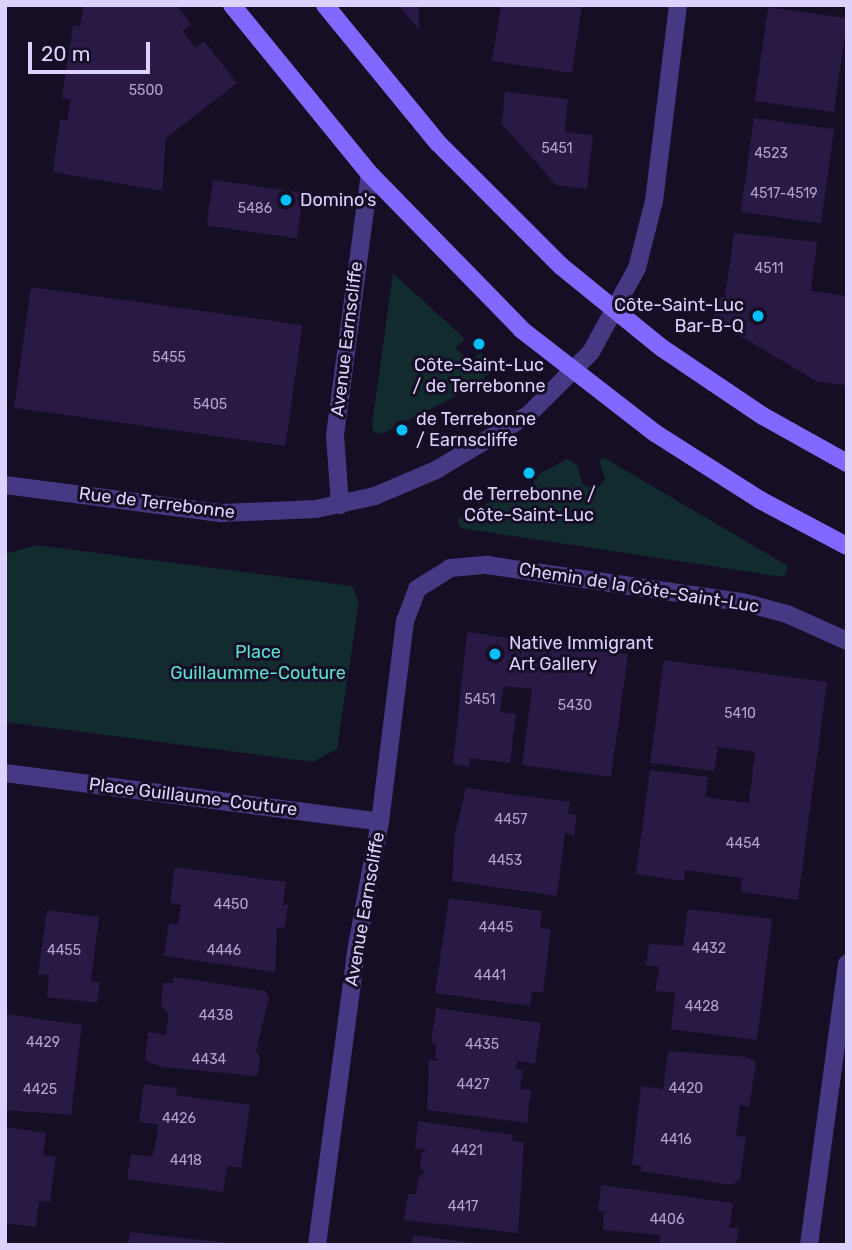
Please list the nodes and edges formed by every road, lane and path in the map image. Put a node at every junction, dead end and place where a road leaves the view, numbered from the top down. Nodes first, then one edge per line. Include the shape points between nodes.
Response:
1 (232, 5) edge
2 (325, 5) edge
3 (678, 5) edge
4 (370, 174) junction
5 (615, 312) junction
6 (574, 373) junction
7 (847, 463) edge
8 (5, 485) edge
9 (340, 505) junction
10 (847, 546) edge
11 (428, 581) joint
12 (847, 641) edge
13 (5, 773) edge
14 (380, 822) junction
15 (847, 964) edge
16 (317, 1245) edge
17 (809, 1245) edge

1 - 4 main road
2 - 5 main road via 478,186
3 - 5 street via 649,228 637,268
4 - 6 main road via 466,276
4 - 9 street, Avenue Earnscliffe via 335,435
5 - 6 street, Rue de Terrebonne
5 - 7 main road via 763,416
6 - 9 street, Rue de Terrebonne via 528,415 460,458 390,490
6 - 10 main road via 613,404 760,500
8 - 9 street, Rue de Terrebonne via 222,513
11 - 12 street, Chemin de la Côte-Saint-Luc via 468,564 527,571 763,607
11 - 14 street, Avenue Earnscliffe via 417,590 405,621
13 - 14 street, Place Guillaume-Couture
14 - 16 street, Avenue Earnscliffe via 357,946
15 - 17 street

